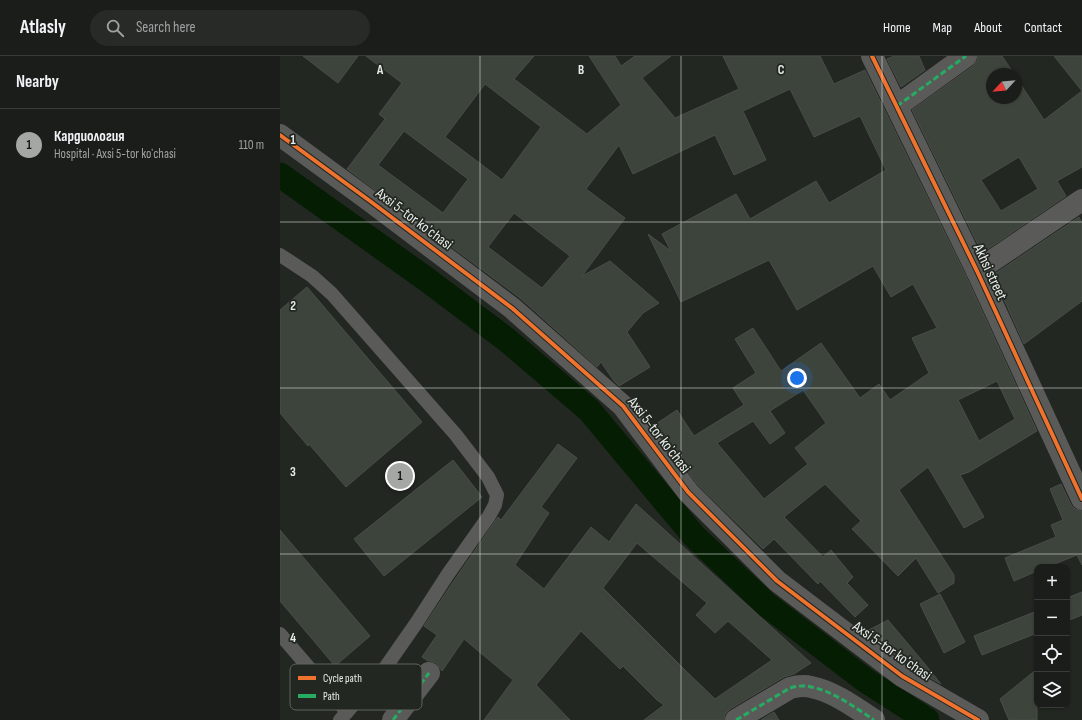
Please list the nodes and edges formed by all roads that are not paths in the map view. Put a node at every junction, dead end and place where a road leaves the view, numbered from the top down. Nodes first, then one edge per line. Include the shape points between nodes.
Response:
1 (872, 56) edge
2 (966, 56) edge
3 (897, 106) junction
4 (280, 135) edge
5 (1082, 200) edge
6 (280, 255) edge
7 (977, 271) junction
8 (1082, 499) edge
9 (280, 634) edge
10 (303, 664) edge
11 (388, 664) edge
12 (429, 673) dead end
13 (422, 682) edge
14 (401, 710) edge
15 (393, 720) edge
16 (736, 720) edge
17 (874, 720) edge
18 (978, 720) edge

1 - 3 street, Akhsi street
2 - 3 street
3 - 7 street, Akhsi street
4 - 18 street, Аxsi 5-tor koʼchasi via 512,308 623,406 688,492 777,581 902,676
5 - 7 street
6 - 11 lane via 312,276 332,294 456,435 488,477 497,496 489,516
7 - 8 street, Akhsi street
9 - 10 lane
12 - 13 street
14 - 15 street
16 - 17 street via 790,688 800,686 811,687 842,700

